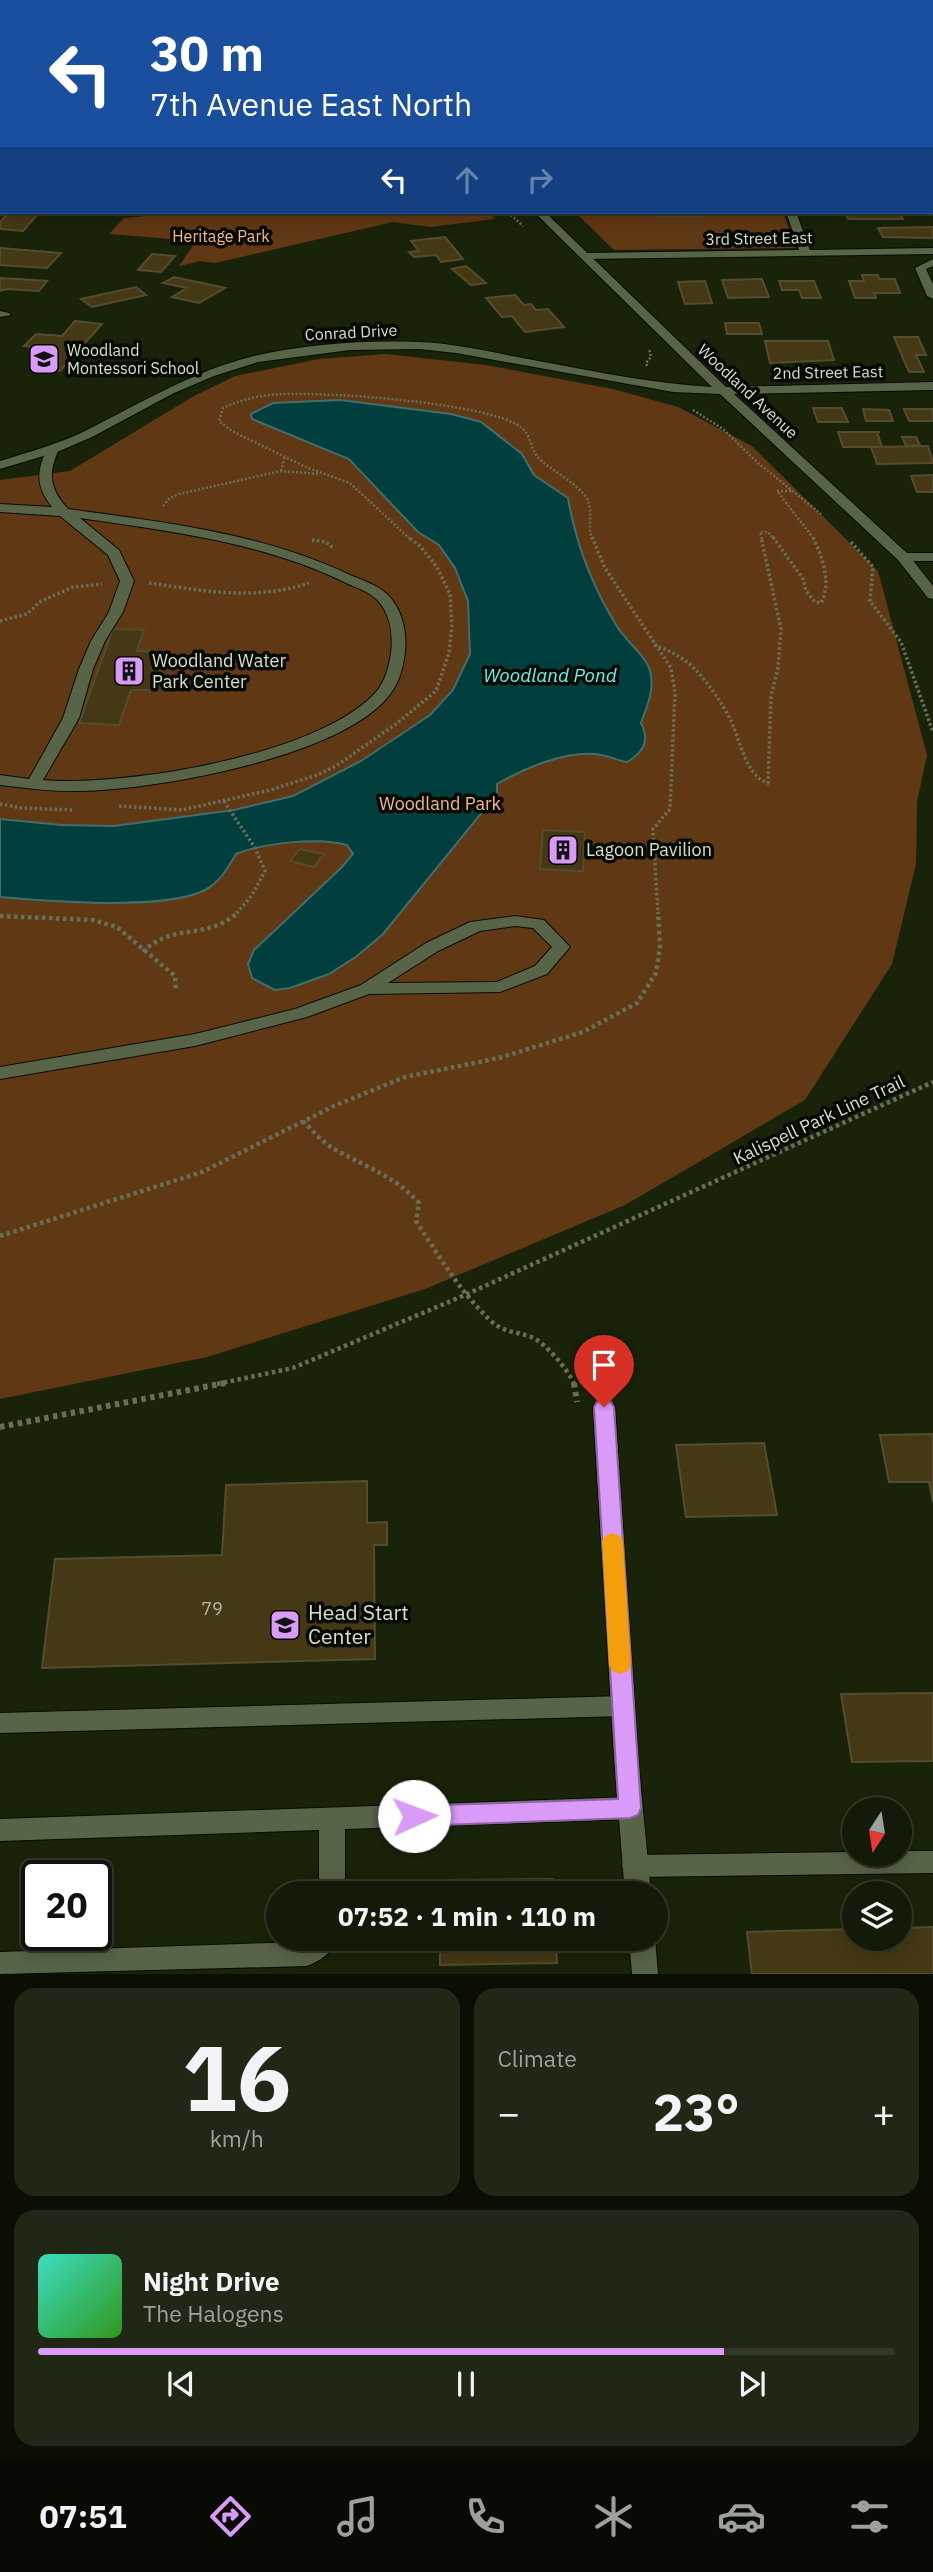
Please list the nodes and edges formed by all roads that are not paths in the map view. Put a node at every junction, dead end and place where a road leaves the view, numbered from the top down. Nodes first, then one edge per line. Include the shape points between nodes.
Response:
1 (542, 214) edge
2 (792, 214) edge
3 (933, 251) edge
4 (806, 253) junction
5 (585, 256) junction
6 (933, 262) edge
7 (933, 296) edge
8 (933, 386) edge
9 (723, 391) junction
10 (53, 449) junction
11 (0, 465) edge
12 (0, 508) edge
13 (64, 512) junction
14 (903, 557) junction
15 (933, 557) edge
16 (933, 595) edge
17 (0, 779) edge
18 (33, 785) junction
19 (367, 989) junction
20 (0, 1073) edge
21 (604, 1407) dead end
22 (623, 1706) junction
23 (0, 1723) edge
24 (630, 1808) junction
25 (332, 1818) junction
26 (0, 1830) edge
27 (933, 1862) edge
28 (635, 1866) junction
29 (332, 1881) edge
30 (637, 1881) edge
31 (311, 1951) edge
32 (643, 1951) edge
33 (0, 1964) edge
34 (645, 1973) edge

1 - 5 street, Woodland Avenue
2 - 4 street
3 - 4 street, 3rd Street East
4 - 5 street, 3rd Street East
5 - 9 street, Woodland Avenue
6 - 7 street via 920,268
8 - 9 street, 2nd Street East
9 - 10 street, Conrad Drive via 640,383 456,349 350,346 257,359 210,373
9 - 14 street, Woodland Avenue
10 - 11 street, Conrad Drive
10 - 13 street via 43,471 45,487
12 - 13 street
13 - 18 street via 114,553 127,581 86,668 71,718
13 - 18 street via 274,550 333,570 383,597 399,625 397,656 392,679 381,696 336,727 295,743 223,766 142,781
14 - 15 street
14 - 16 street, Woodland Avenue
17 - 18 street
19 - 19 street via 500,988 541,970 561,947 538,924 515,921 477,926 432,947
19 - 20 street via 301,1013 195,1040
21 - 22 street
22 - 23 street
22 - 24 street
24 - 25 street
24 - 28 street
25 - 26 street
25 - 29 street
27 - 28 street
28 - 30 street
31 - 33 street
32 - 34 street

